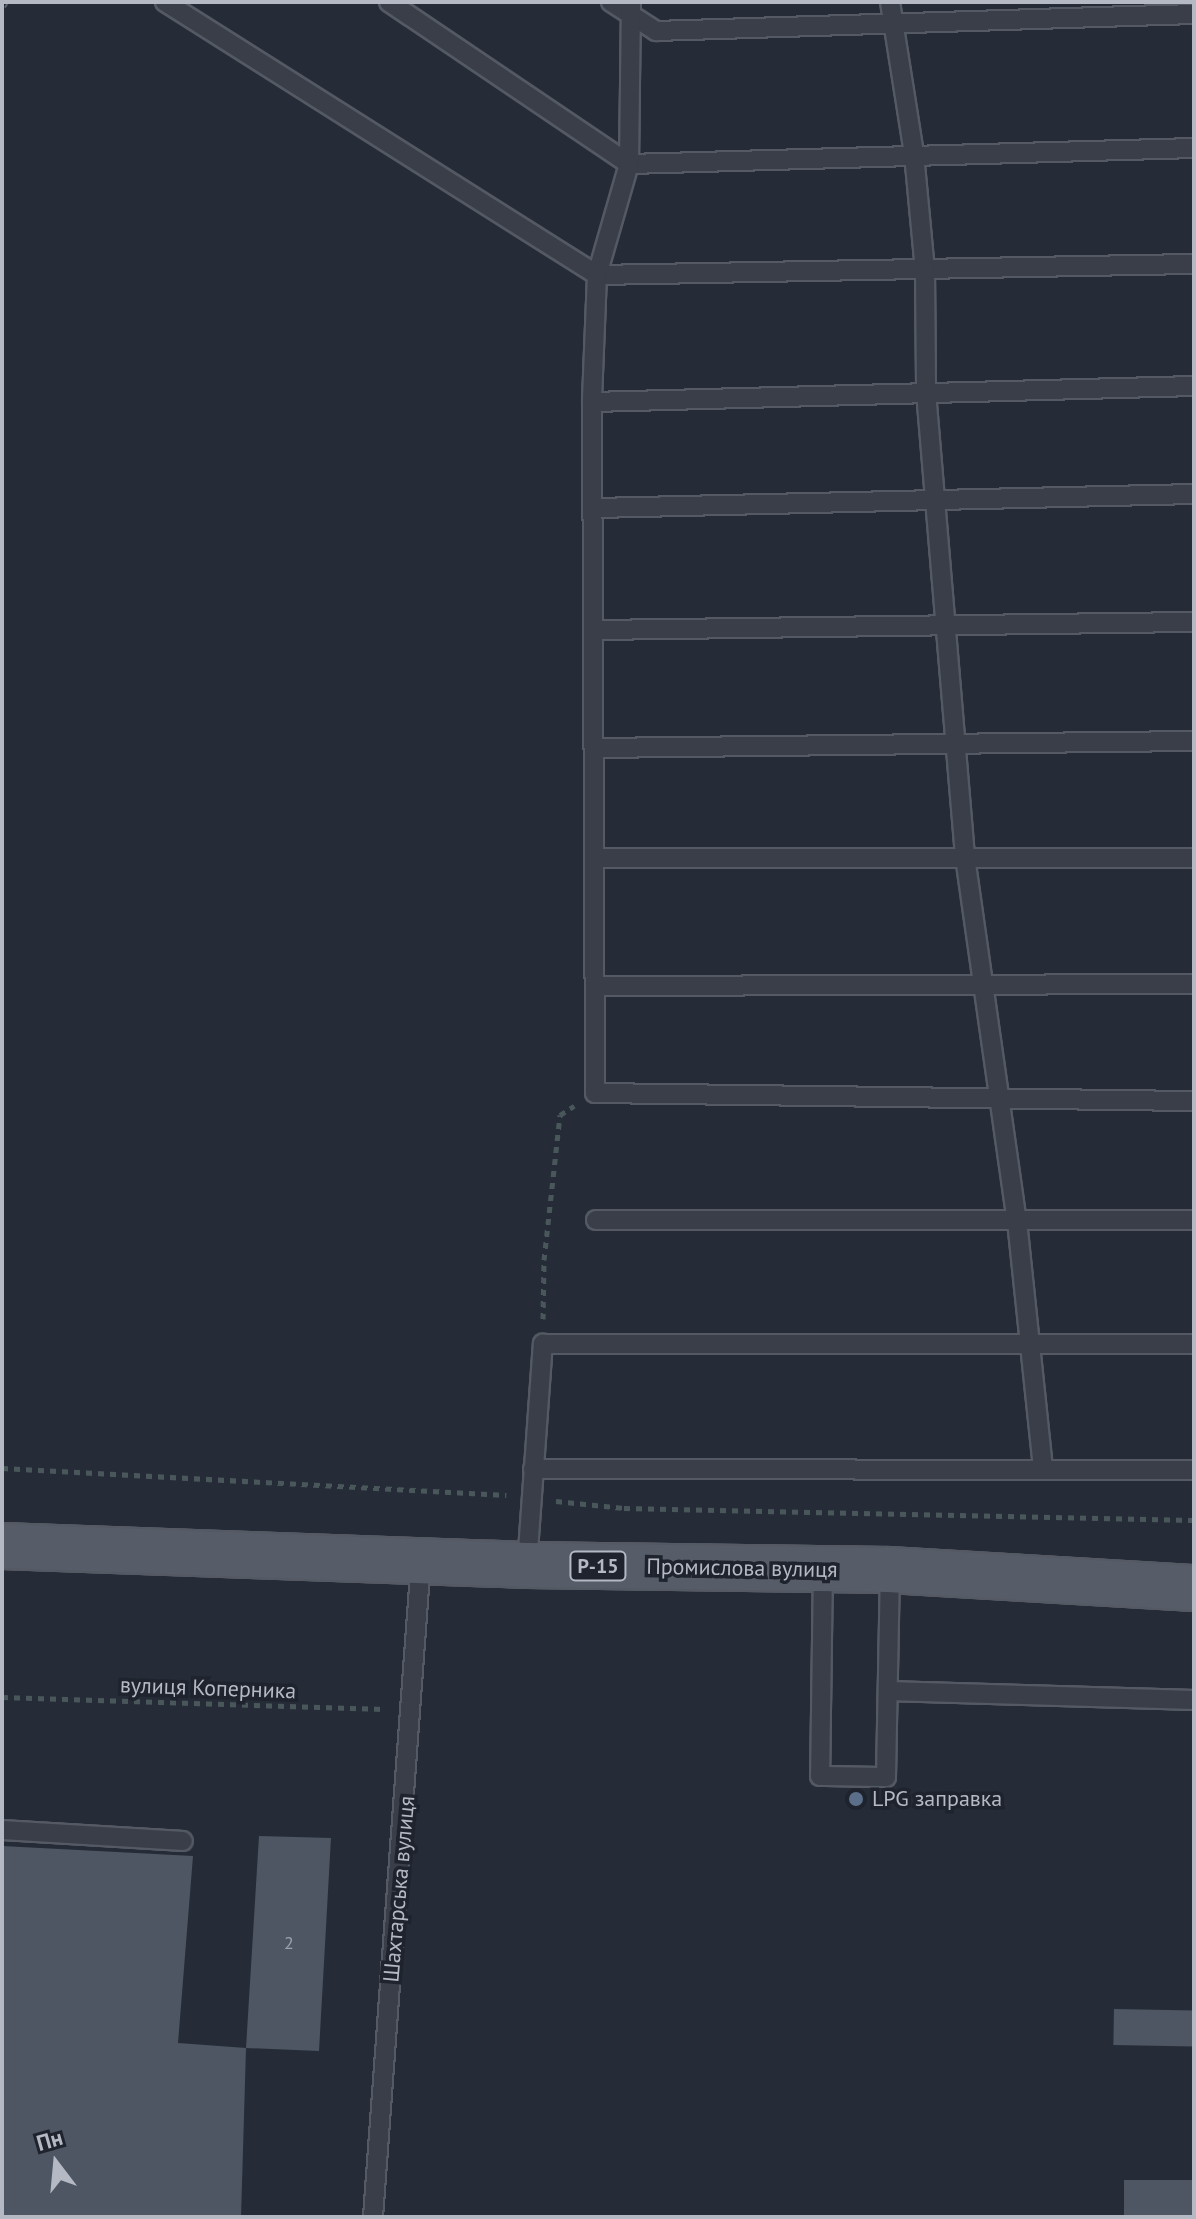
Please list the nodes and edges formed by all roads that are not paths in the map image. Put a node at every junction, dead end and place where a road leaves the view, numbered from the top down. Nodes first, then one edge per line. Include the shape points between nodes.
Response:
1 (165, 2) edge
2 (389, 2) edge
3 (611, 2) edge
4 (890, 2) edge
5 (631, 8) edge
6 (1194, 14) edge
7 (892, 22) junction
8 (1194, 148) edge
9 (914, 154) junction
10 (629, 164) junction
11 (1194, 264) edge
12 (925, 270) junction
13 (597, 275) junction
14 (1194, 386) edge
15 (926, 392) junction
16 (592, 402) junction
17 (1194, 494) edge
18 (935, 500) junction
19 (596, 508) junction
20 (1194, 622) edge
21 (944, 626) junction
22 (596, 630) junction
23 (1194, 741) edge
24 (956, 746) junction
25 (595, 748) junction
26 (965, 857) junction
27 (595, 858) junction
28 (1194, 858) edge
29 (1194, 984) edge
30 (982, 985) junction
31 (596, 986) junction
32 (998, 1100) junction
33 (1194, 1101) edge
34 (596, 1220) dead end
35 (1194, 1220) edge
36 (1017, 1221) junction
37 (1029, 1344) junction
38 (1194, 1344) edge
39 (533, 1469) junction
40 (1043, 1470) junction
41 (1194, 1470) edge
42 (2, 1546) edge
43 (421, 1560) junction
44 (527, 1565) junction
45 (823, 1568) junction
46 (890, 1570) junction
47 (1191, 1593) edge
48 (888, 1691) junction
49 (1194, 1700) edge
50 (2, 1830) edge
51 (183, 1841) dead end
52 (373, 2217) edge

1 - 13 lane
2 - 10 lane
3 - 5 lane
4 - 7 lane
5 - 7 lane via 656,31
5 - 10 lane
6 - 7 lane
7 - 9 lane
8 - 9 lane
9 - 10 lane
9 - 12 lane
10 - 13 lane
11 - 12 lane
12 - 13 lane
12 - 15 lane
13 - 16 lane
14 - 15 lane
15 - 16 lane
15 - 18 lane
16 - 19 lane
17 - 18 lane
18 - 19 lane
18 - 21 lane
19 - 22 lane
20 - 21 lane
21 - 22 lane
21 - 24 lane
22 - 25 lane
23 - 24 lane
24 - 25 lane
24 - 26 lane
25 - 27 lane
26 - 27 lane
26 - 28 lane
26 - 30 lane
27 - 31 lane
29 - 30 lane
30 - 31 lane
30 - 32 lane
31 - 32 lane via 595,1093
32 - 33 lane
32 - 36 lane
34 - 36 lane
35 - 36 lane
36 - 37 lane
37 - 38 lane
37 - 39 lane via 543,1344
37 - 40 lane
39 - 40 lane
39 - 44 lane
40 - 41 lane
42 - 43 main road, Промислова вулиця / Р-15
43 - 44 main road, Промислова вулиця / Р-15
43 - 52 lane, Шахтарська вулиця
44 - 45 main road, Промислова вулиця / Р-15
45 - 46 main road, Промислова вулиця / Р-15
45 - 48 lane via 820,1776 886,1777
46 - 47 main road, Промислова вулиця / Р-15
46 - 48 lane
48 - 49 lane
50 - 51 lane

